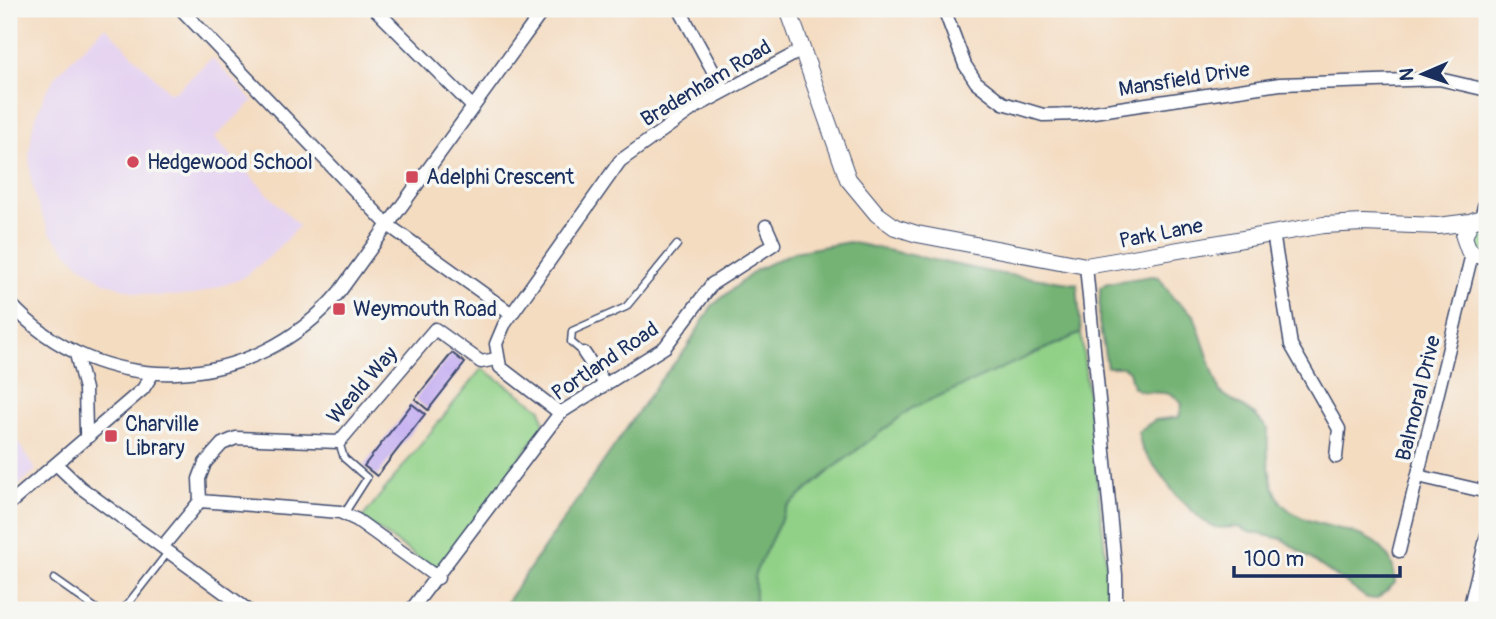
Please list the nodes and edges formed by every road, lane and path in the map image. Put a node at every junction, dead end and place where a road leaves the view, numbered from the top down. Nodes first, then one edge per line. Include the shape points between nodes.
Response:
1 (181, 9) edge
2 (375, 9) edge
3 (544, 9) edge
4 (788, 9) edge
5 (944, 9) edge
6 (682, 14) dead end
7 (802, 50) junction
8 (1487, 90) edge
9 (724, 91) junction
10 (473, 107) junction
11 (1487, 194) edge
12 (1480, 220) edge
13 (388, 225) junction
14 (766, 226) dead end
15 (1438, 226) junction
16 (1273, 233) junction
17 (677, 245) dead end
18 (1475, 251) edge
19 (1086, 266) junction
20 (9, 302) edge
21 (512, 314) junction
22 (584, 353) joint
23 (76, 354) junction
24 (496, 359) junction
25 (153, 373) junction
26 (605, 384) junction
27 (560, 413) junction
28 (89, 436) junction
29 (339, 442) junction
30 (1336, 457) dead end
31 (56, 464) junction
32 (1418, 476) junction
33 (1487, 492) edge
34 (200, 501) junction
35 (9, 504) edge
36 (344, 514) junction
37 (1487, 535) edge
38 (166, 548) junction
39 (1399, 551) dead end
40 (438, 578) junction
41 (54, 579) dead end
42 (233, 599) junction
43 (98, 610) edge
44 (123, 610) edge
45 (225, 610) edge
46 (248, 610) edge
47 (411, 610) edge
48 (1116, 610) edge
49 (1469, 610) edge

1 - 13 street via 247,88
2 - 10 street
3 - 10 street
4 - 7 street, Park Lane
5 - 8 street, Mansfield Drive via 976,82 1003,103 1043,115 1080,114 1280,85 1439,79
6 - 9 street
7 - 9 street, Bradenham Road
7 - 19 street, Park Lane via 848,179 868,206 895,226 937,240
9 - 21 street, Bradenham Road via 620,161
10 - 13 street
11 - 12 street
12 - 15 street, Park Lane
12 - 18 street via 1465,229
13 - 21 street
13 - 25 street via 328,306 286,341 230,366
14 - 26 street, Portland Road via 774,244 712,284 665,347
15 - 16 street, Park Lane via 1344,223
15 - 18 street, Park Lane
16 - 19 street, Park Lane
16 - 30 street via 1291,345 1339,429
17 - 22 lane via 626,306 572,331 571,342
18 - 32 street, Balmoral Drive
19 - 48 street
20 - 23 street
21 - 24 street, Bradenham Road via 498,338
22 - 26 street
23 - 25 street
23 - 28 street
24 - 27 street via 506,375
24 - 29 street, Weald Way via 481,362 435,329
25 - 28 street via 144,389
26 - 27 street, Portland Road
27 - 40 street, Portland Road
28 - 31 street
29 - 34 street, Weald Way via 230,440 201,470
29 - 36 lane via 344,458 367,478
31 - 35 street
31 - 38 street via 80,487
32 - 33 street
32 - 39 street, Balmoral Drive
34 - 36 street
34 - 38 street
36 - 40 street
37 - 49 street
38 - 42 street
38 - 44 lane
40 - 47 street, Portland Road
41 - 43 lane
42 - 45 lane
42 - 46 street

